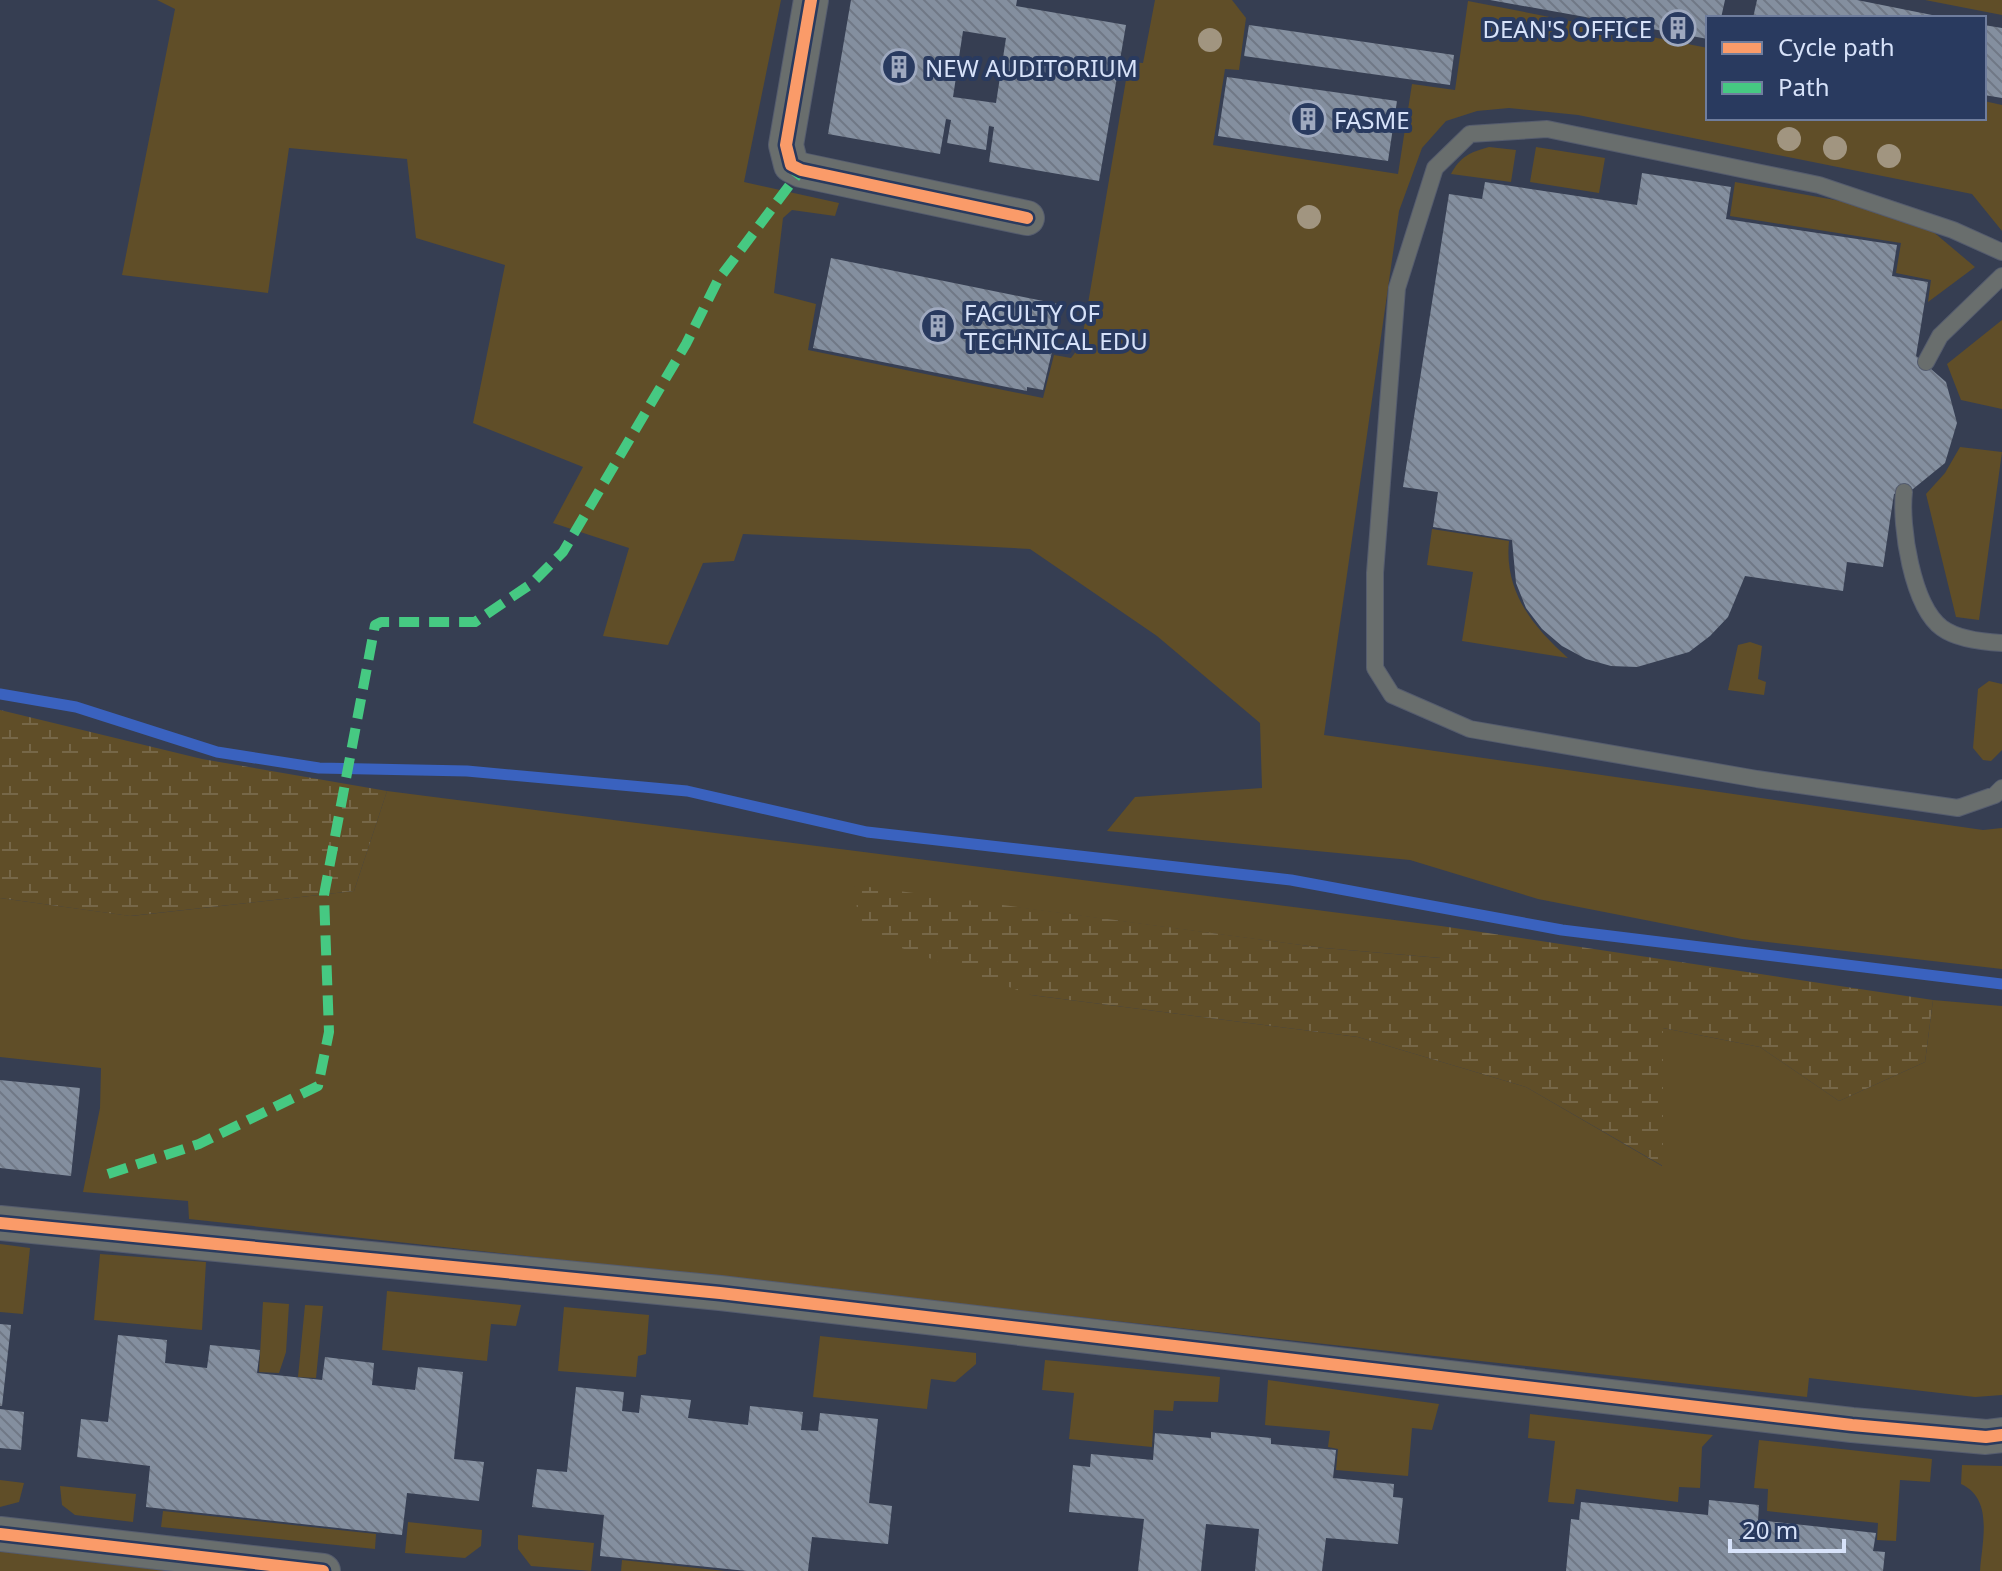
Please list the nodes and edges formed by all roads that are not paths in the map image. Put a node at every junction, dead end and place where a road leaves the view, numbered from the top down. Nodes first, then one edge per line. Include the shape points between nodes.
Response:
1 (811, 0) edge
2 (1027, 218) dead end
3 (2002, 252) edge
4 (2002, 276) edge
5 (1926, 362) dead end
6 (1904, 492) dead end
7 (2002, 643) edge
8 (2002, 788) edge
9 (0, 1223) edge
10 (2002, 1435) edge
11 (0, 1534) edge
12 (323, 1571) edge

1 - 2 street via 786,145 791,165
3 - 8 lane via 1819,185 1547,129 1470,134 1435,168 1397,288 1375,573 1375,668 1392,695 1470,729 1958,808
4 - 5 lane via 1940,336
6 - 7 lane via 1911,566 1928,608 1941,627 1980,642
9 - 10 street via 720,1293 1852,1425
11 - 12 street

